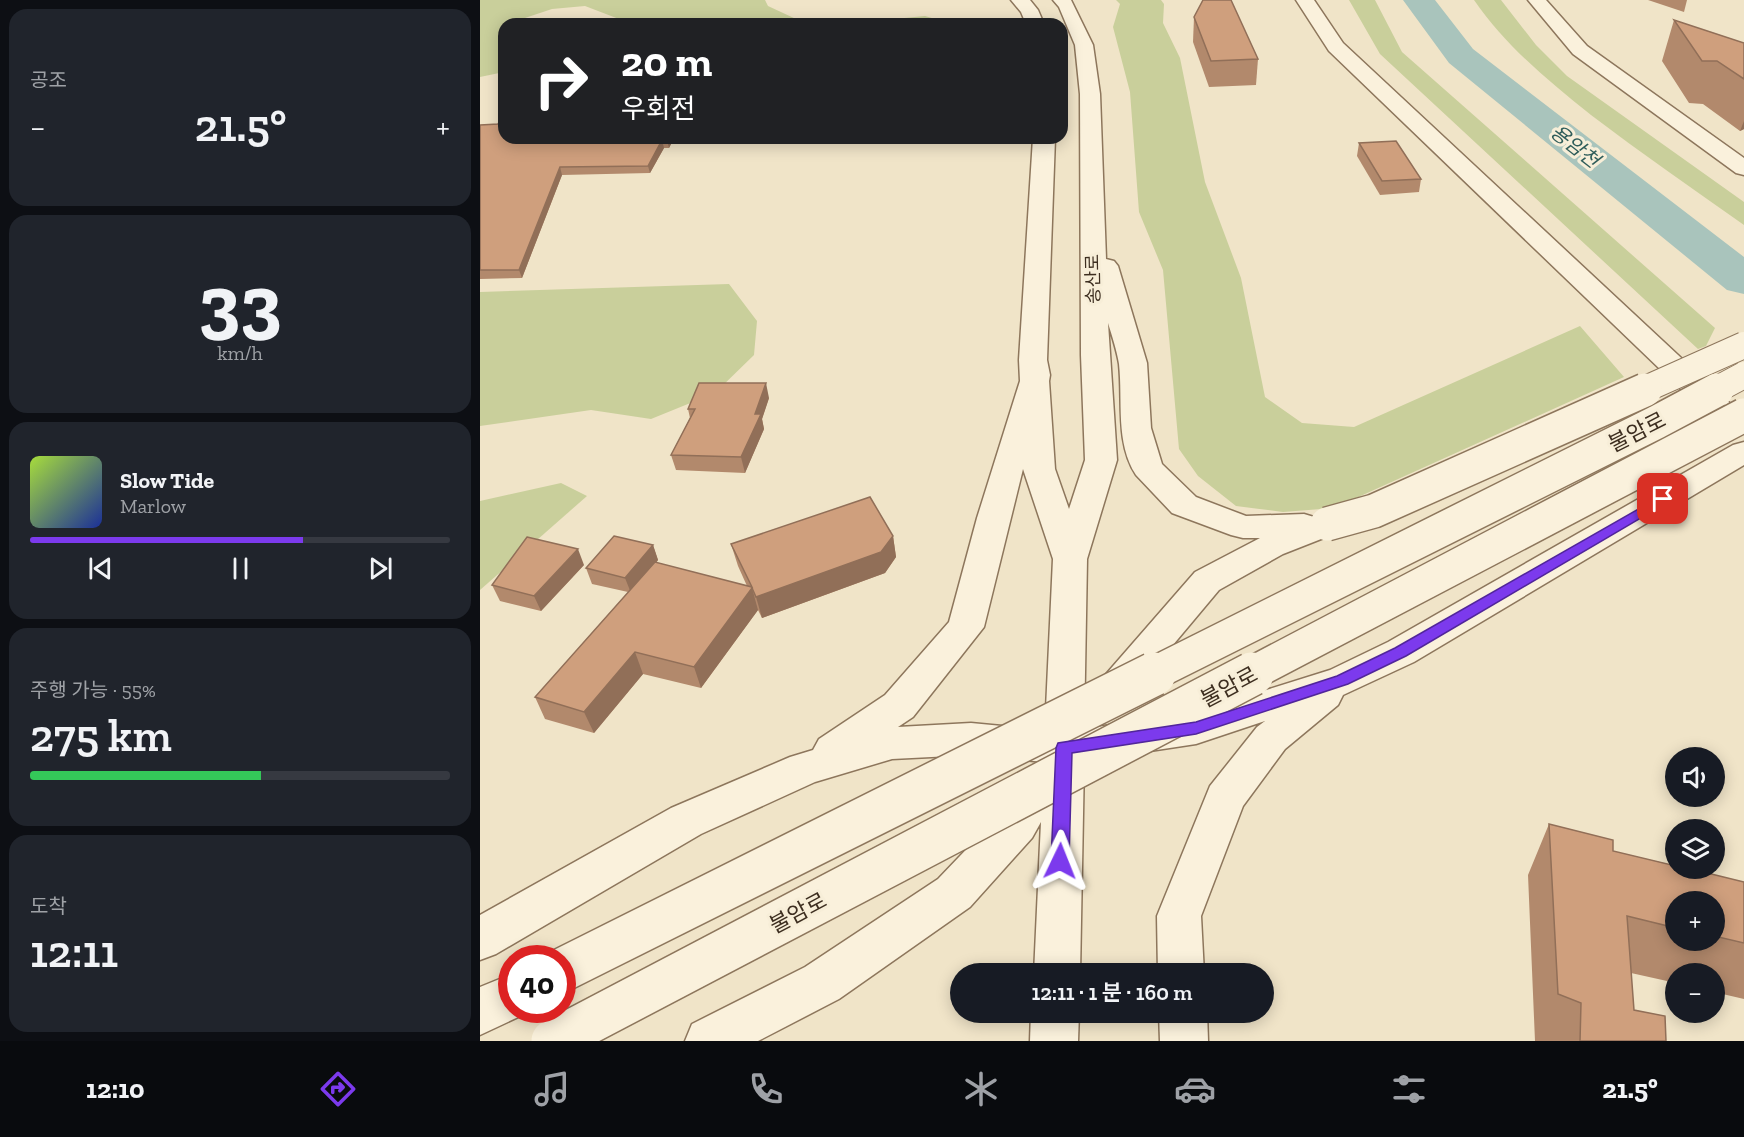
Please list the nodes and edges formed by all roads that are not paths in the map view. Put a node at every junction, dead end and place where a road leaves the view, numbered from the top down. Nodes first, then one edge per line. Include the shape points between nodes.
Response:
1 (1020, 0) edge
2 (1062, 0) edge
3 (1305, 0) edge
4 (1537, 0) edge
5 (1033, 18) edge
6 (1044, 144) edge
7 (1744, 168) edge
8 (1092, 222) junction
9 (1744, 345) edge
10 (1036, 375) junction
11 (1744, 375) edge
12 (1744, 415) edge
13 (1744, 433) edge
14 (1744, 452) edge
15 (1327, 524) junction
16 (1070, 559) junction
17 (1343, 680) junction
18 (1064, 748) junction
19 (804, 769) junction
20 (480, 939) edge
21 (576, 963) edge
22 (1058, 963) edge
23 (1181, 963) edge
24 (498, 1003) edge
25 (480, 1012) edge
26 (1183, 1023) edge
27 (553, 1041) edge
28 (709, 1041) edge
29 (1184, 1041) edge

1 - 5 street
2 - 8 street, 송산로 via 1084,45 1090,94
3 - 13 street via 1336,47
4 - 7 street via 1580,50
6 - 10 street, 송산로 via 1033,360
8 - 15 street via 1133,363 1136,428 1148,468 1184,505 1243,527
8 - 16 street, 송산로 via 1101,460
9 - 15 street, bridge via 1374,511
10 - 16 street, 송산로 via 1039,469
10 - 19 street via 993,518 966,627 899,706
11 - 21 street, 불암로, bridge via 1646,428
12 - 27 street, 불암로, bridge
14 - 17 street via 1401,652
15 - 18 street via 1270,546 1207,581
16 - 18 street, 송산로
17 - 18 street via 1196,728
17 - 23 street via 1270,738 1225,798 1179,916
18 - 19 street via 971,739 892,743
18 - 22 street, 송산로
18 - 28 street via 1017,825 954,893 822,983
19 - 20 street via 686,821
24 - 25 street
26 - 29 street

